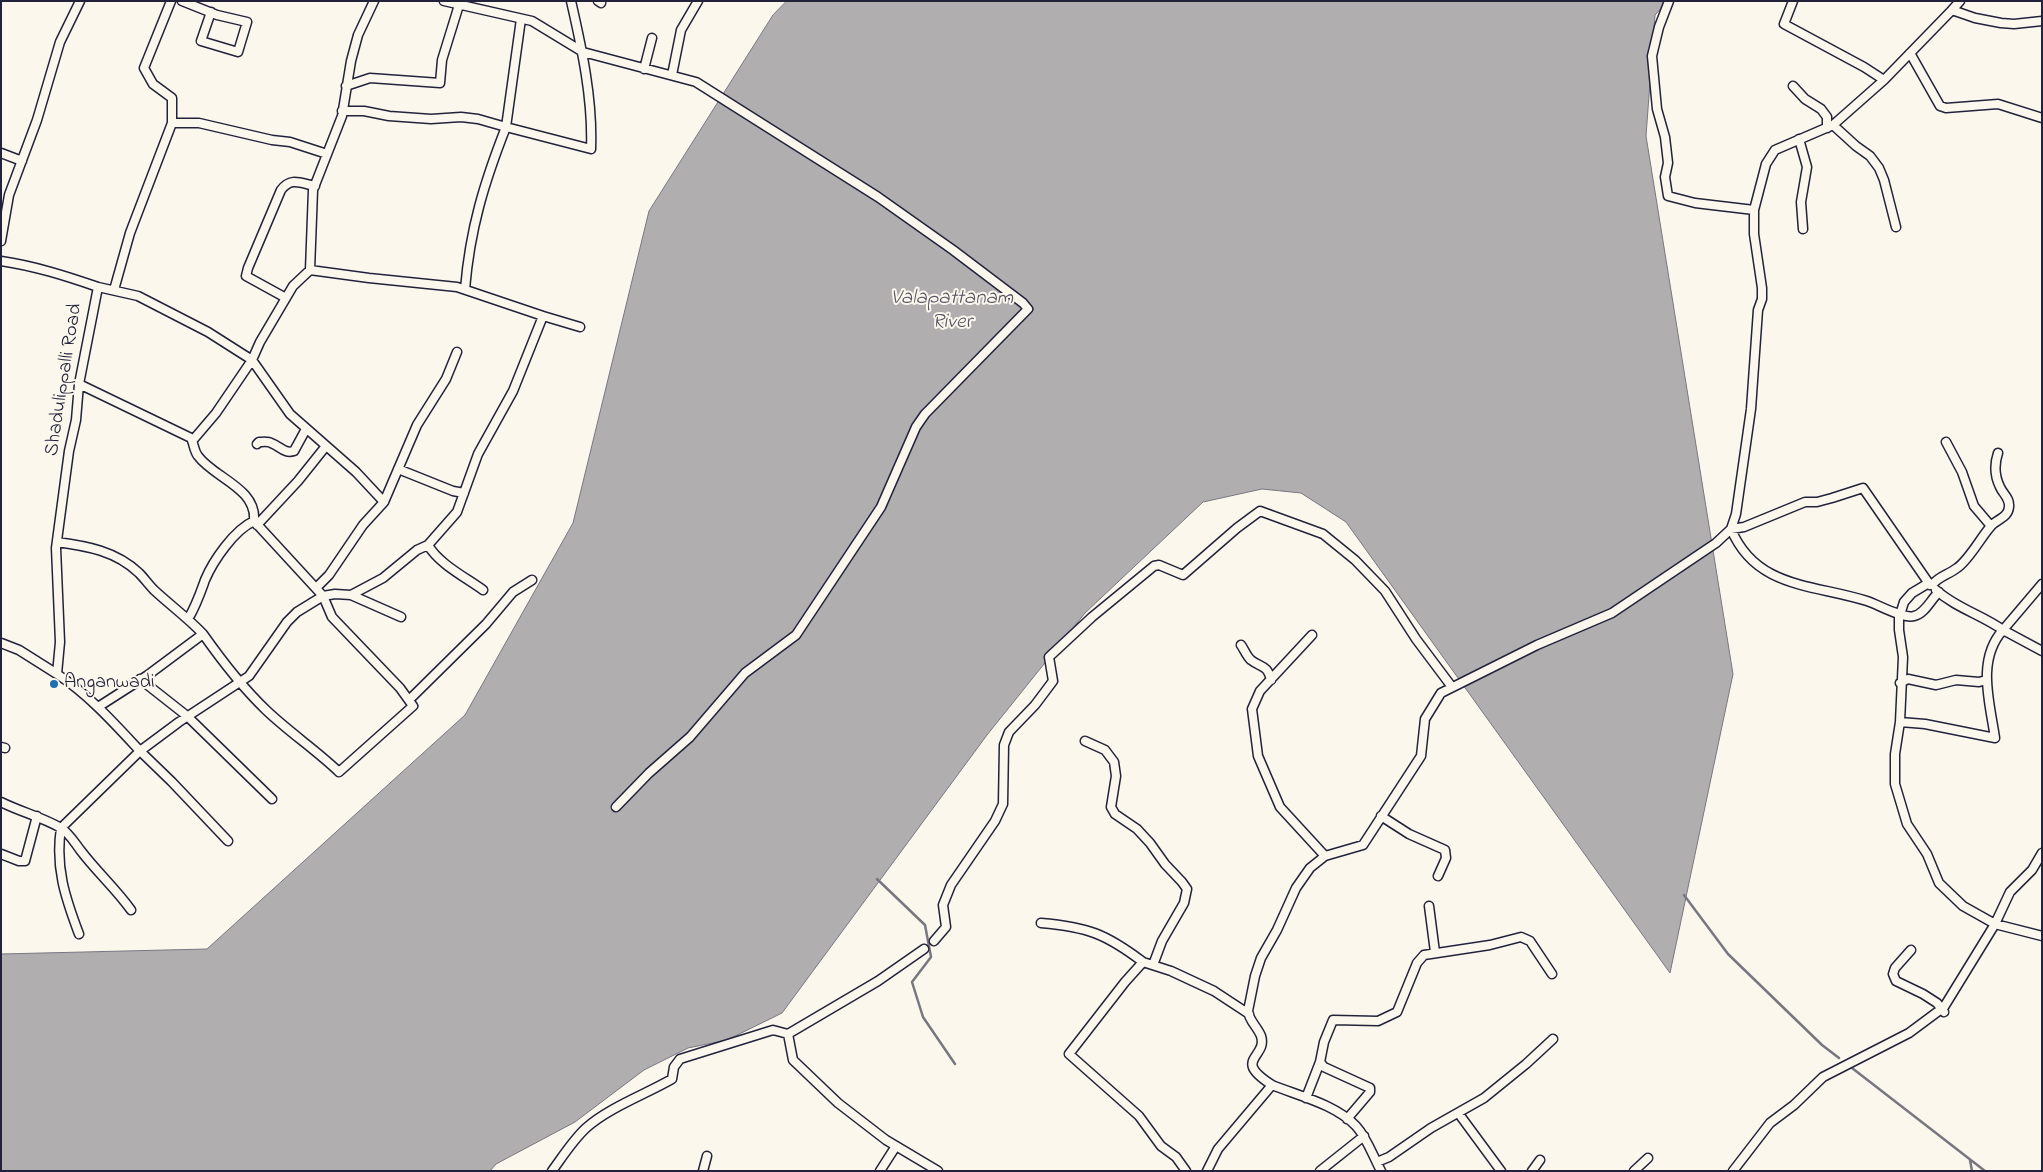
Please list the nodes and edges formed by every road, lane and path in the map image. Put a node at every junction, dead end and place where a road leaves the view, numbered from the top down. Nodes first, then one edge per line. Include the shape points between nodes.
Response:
1 (80, 1) edge
2 (170, 1) edge
3 (182, 1) edge
4 (374, 1) edge
5 (444, 1) edge
6 (572, 1) edge
7 (698, 1) edge
8 (1669, 1) edge
9 (1794, 1) edge
10 (1960, 1) edge
11 (459, 5) junction
12 (1952, 10) junction
13 (211, 12) junction
14 (522, 19) junction
15 (2042, 21) edge
16 (652, 38) dead end
17 (583, 52) junction
18 (1910, 53) junction
19 (644, 69) junction
20 (672, 75) junction
21 (1884, 80) junction
22 (346, 86) junction
23 (1793, 86) dead end
24 (342, 111) junction
25 (2042, 118) edge
26 (172, 123) junction
27 (506, 127) junction
28 (1830, 127) junction
29 (1799, 139) junction
30 (1, 153) edge
31 (327, 154) junction
32 (22, 161) junction
33 (315, 186) junction
34 (1754, 210) junction
35 (1896, 227) dead end
36 (1803, 229) dead end
37 (1, 240) edge
38 (1, 261) edge
39 (310, 270) junction
40 (98, 287) junction
41 (465, 289) junction
42 (114, 290) junction
43 (286, 298) junction
44 (543, 316) junction
45 (580, 327) dead end
46 (457, 352) dead end
47 (252, 360) junction
48 (78, 384) junction
49 (306, 429) junction
50 (193, 440) junction
51 (1946, 442) dead end
52 (257, 444) dead end
53 (326, 446) junction
54 (1998, 453) dead end
55 (398, 469) junction
56 (464, 493) junction
57 (384, 502) junction
58 (255, 523) junction
59 (1991, 526) junction
60 (1731, 529) junction
61 (57, 542) junction
62 (428, 545) junction
63 (532, 580) dead end
64 (2042, 584) edge
65 (1931, 585) junction
66 (316, 588) junction
67 (483, 590) dead end
68 (1939, 592) junction
69 (351, 595) junction
70 (323, 596) junction
71 (1900, 614) junction
72 (401, 617) dead end
73 (188, 619) junction
74 (2003, 630) junction
75 (203, 634) junction
76 (1312, 635) dead end
77 (1, 643) edge
78 (1241, 645) dead end
79 (2042, 651) edge
80 (57, 674) junction
81 (140, 679) junction
82 (1271, 680) junction
83 (1986, 680) junction
84 (239, 682) junction
85 (1900, 683) junction
86 (1452, 687) junction
87 (409, 700) junction
88 (98, 707) junction
89 (187, 716) junction
90 (1900, 722) junction
91 (1086, 741) dead end
92 (140, 751) junction
93 (272, 799) dead end
94 (1, 802) edge
95 (616, 807) dead end
96 (37, 816) junction
97 (1382, 816) junction
98 (61, 828) junction
99 (228, 840) dead end
100 (2042, 853) edge
101 (1, 854) edge
102 (1325, 856) junction
103 (1438, 876) dead end
104 (1429, 906) dead end
105 (132, 910) dead end
106 (1041, 923) dead end
107 (1995, 924) junction
108 (80, 934) dead end
109 (2042, 936) edge
110 (934, 941) dead end
111 (924, 949) dead end
112 (1911, 950) dead end
113 (1435, 952) junction
114 (1143, 962) junction
115 (1153, 965) junction
116 (1552, 974) dead end
117 (1943, 1010) junction
118 (1249, 1014) junction
119 (788, 1034) junction
120 (1553, 1039) dead end
121 (1320, 1062) junction
122 (1272, 1084) junction
123 (1306, 1098) junction
124 (1459, 1114) junction
125 (1346, 1119) junction
126 (1364, 1136) junction
127 (896, 1146) junction
128 (707, 1156) dead end
129 (1648, 1158) dead end
130 (1540, 1160) dead end
131 (1376, 1162) junction
132 (552, 1171) edge
133 (703, 1171) edge
134 (880, 1171) edge
135 (938, 1171) edge
136 (1186, 1171) edge
137 (1207, 1171) edge
138 (1320, 1171) edge
139 (1381, 1171) edge
140 (1501, 1171) edge
141 (1532, 1171) edge
142 (1634, 1171) edge
143 (1734, 1171) edge

1 - 32 street via 60,42
2 - 26 street via 144,68 153,84 172,98
3 - 13 street
4 - 22 street via 358,35
5 - 11 street
6 - 17 street
7 - 20 street via 681,30
8 - 34 street via 1652,56 1656,109 1665,137 1668,163 1665,177 1668,196 1695,203
9 - 21 street via 1784,24
10 - 12 street
11 - 14 street
11 - 22 street via 442,60 440,83 370,78
12 - 15 street via 2001,23
12 - 18 street
13 - 13 street via 201,41 238,52 247,22
14 - 17 street via 549,30
14 - 27 street
16 - 19 street
17 - 19 street
17 - 27 street via 592,129 591,149
18 - 21 street
18 - 25 street via 1940,106 1998,104
19 - 20 street
20 - 95 street via 696,82 878,197 1028,309 925,414 916,427 881,507 796,635 745,673 690,737
21 - 28 street
22 - 24 street
23 - 28 street via 1821,109
24 - 27 street via 431,119 461,117
24 - 31 street
26 - 31 street via 199,123 290,142
26 - 42 street via 130,233
27 - 41 street via 483,188 471,234
28 - 29 street
28 - 35 street via 1870,156 1879,168
29 - 34 street via 1775,150 1766,164
29 - 36 street via 1807,166 1801,202
30 - 32 street
31 - 33 street
32 - 37 street via 9,194
33 - 39 street
33 - 43 street via 292,181 286,183 248,268 246,276
34 - 60 street via 1762,298 1758,310 1749,428
38 - 40 street via 60,274
39 - 41 street
39 - 43 street via 299,278
40 - 42 street, Shadulippalli Road
40 - 48 street, Shadulippalli Road
41 - 44 street
42 - 47 street, Shadulippalli Road via 138,296 208,332
43 - 47 street
44 - 45 street
44 - 56 street via 513,391 478,454
46 - 55 street via 446,379 417,425
47 - 49 street via 290,414
47 - 50 street
48 - 50 street
48 - 61 street, Shadulippalli Road via 76,420
49 - 52 street via 294,451 279,449 271,442
49 - 53 street
50 - 58 street via 198,457 250,501
51 - 59 street via 1962,472 1974,506
53 - 57 street
53 - 58 street via 298,481
54 - 59 street via 1995,474 2007,496 2009,510
55 - 56 street
55 - 57 street
56 - 62 street via 457,512
57 - 66 street
58 - 66 street
58 - 73 street via 242,527 213,564 198,604
59 - 65 street via 1958,568 1937,578
60 - 65 street via 1744,527 1805,502 1863,488
60 - 71 street via 1738,546 1761,569 1812,589 1859,598
60 - 86 street via 1716,543 1612,613
61 - 73 street via 82,546 121,559
61 - 80 street, Shadulippalli Road via 60,642
62 - 67 street via 448,565
62 - 69 street via 383,578
63 - 87 street via 513,592 486,624
64 - 74 street
65 - 68 street
65 - 71 street via 1912,593
66 - 70 street
68 - 71 street via 1917,616
68 - 74 street
69 - 70 street
69 - 72 street
70 - 84 street via 287,622 248,676
70 - 87 street via 332,617
71 - 85 street via 1903,657
73 - 75 street
74 - 79 street
74 - 83 street via 1994,640
75 - 81 street
75 - 84 street
76 - 82 street
77 - 80 street
78 - 82 street via 1250,660 1269,672
80 - 88 street
81 - 88 street
81 - 89 street
82 - 102 street via 1260,691 1252,709 1258,756 1280,807
83 - 85 street via 1956,680 1936,685 1908,679
83 - 90 street via 1995,738
84 - 87 street via 267,711 339,772 413,706
84 - 89 street
85 - 90 street
86 - 97 street via 1441,694 1425,719 1421,756
86 - 110 street via 1385,591 1355,560 1323,534 1260,512 1183,575 1154,566 1049,657 1053,681 1009,732 1004,745 1003,804 951,885 943,905 946,926
88 - 92 street
89 - 92 street
89 - 93 street
90 - 107 street via 1895,784 1908,824 1927,854 1939,883 1963,906
91 - 115 street via 1105,750 1114,762 1116,776 1111,807 1115,814 1138,829 1187,889 1184,903 1162,941
92 - 98 street
92 - 99 street
94 - 96 street
96 - 98 street
96 - 101 street via 25,861 19,862
97 - 102 street via 1363,845
97 - 103 street via 1409,834 1445,850 1446,858
98 - 105 street via 70,834
98 - 108 street via 59,871
100 - 107 street via 2032,870 2010,892
102 - 118 street via 1310,868 1296,888 1261,958 1250,994
104 - 113 street
106 - 114 street via 1073,926 1095,933 1120,944
107 - 109 street
107 - 117 street
111 - 119 street
112 - 117 street via 1895,968 1896,981 1923,994
113 - 116 street via 1490,945 1521,937 1530,941
113 - 121 street via 1424,955 1417,963 1397,1012 1378,1021 1334,1020 1324,1042
114 - 115 street
114 - 136 street via 1069,1054 1139,1116 1161,1146 1176,1157
115 - 118 street via 1214,991
117 - 143 street via 1909,1033 1823,1077 1770,1124
118 - 122 street via 1262,1042 1252,1061 1253,1069 1260,1078
119 - 127 street via 793,1060 838,1103
119 - 132 street via 773,1030 680,1059 674,1067 672,1079 587,1127
120 - 124 street via 1505,1082
121 - 123 street
121 - 125 street via 1324,1067 1370,1088
122 - 123 street
122 - 137 street via 1218,1149
123 - 125 street
124 - 131 street
124 - 140 street
125 - 126 street
126 - 131 street
126 - 138 street
127 - 134 street
127 - 135 street
128 - 133 street
129 - 142 street
130 - 141 street
131 - 139 street

